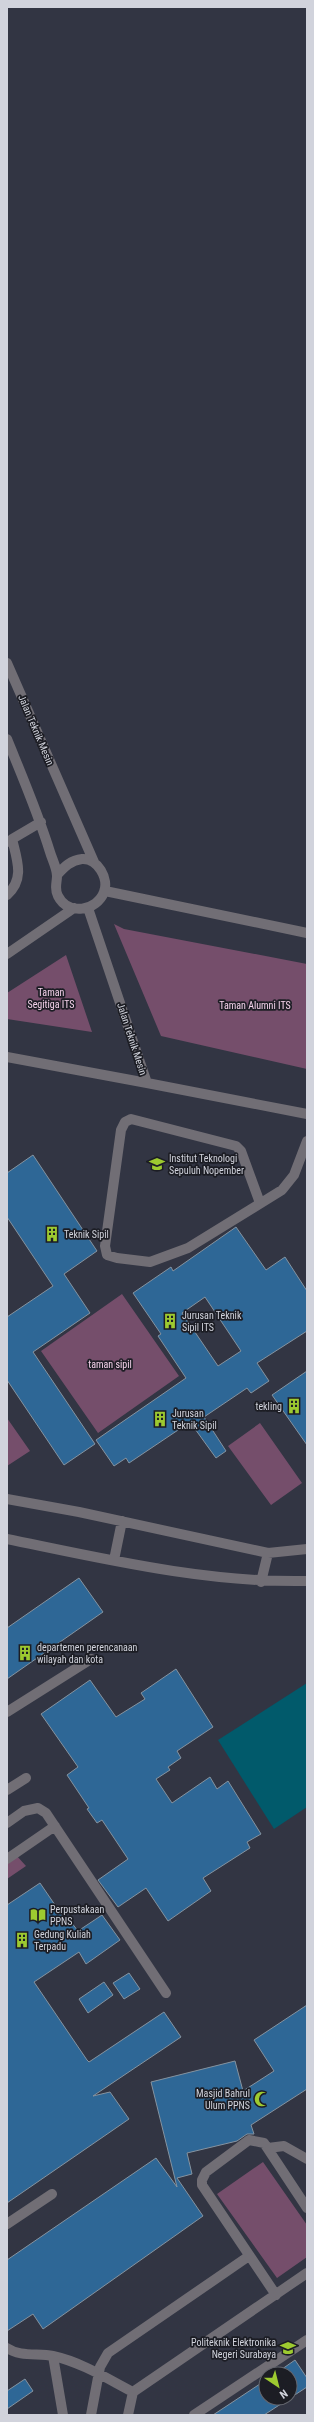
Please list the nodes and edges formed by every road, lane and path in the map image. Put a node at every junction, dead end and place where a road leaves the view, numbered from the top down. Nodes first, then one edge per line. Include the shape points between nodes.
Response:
1 (7, 663) edge
2 (7, 738) edge
3 (41, 822) junction
4 (9, 840) edge
5 (94, 862) junction
6 (57, 875) junction
7 (105, 891) junction
8 (7, 895) edge
9 (74, 908) junction
10 (88, 908) junction
11 (307, 933) edge
12 (7, 954) edge
13 (7, 1057) edge
14 (147, 1083) junction
15 (307, 1114) edge
16 (307, 1141) edge
17 (260, 1203) junction
18 (7, 1499) edge
19 (122, 1521) junction
20 (7, 1539) edge
21 (307, 1549) edge
22 (268, 1553) junction
23 (114, 1560) junction
24 (307, 1581) edge
25 (260, 1582) junction
26 (91, 1660) dead end
27 (7, 1712) edge
28 (26, 1778) dead end
29 (7, 1790) edge
30 (7, 1823) edge
31 (55, 1826) junction
32 (7, 1859) edge
33 (166, 1993) dead end
34 (268, 2148) junction
35 (307, 2159) edge
36 (52, 2194) dead end
37 (307, 2208) edge
38 (7, 2224) edge
39 (249, 2256) junction
40 (307, 2273) edge
41 (276, 2294) junction
42 (307, 2340) edge
43 (7, 2348) edge
44 (53, 2356) junction
45 (99, 2374) junction
46 (133, 2392) junction
47 (63, 2415) edge
48 (91, 2415) edge
49 (128, 2415) edge
50 (194, 2415) edge

1 - 5 lane, Jalan Teknik Mesin
2 - 3 lane
3 - 4 lane
3 - 6 lane
4 - 8 lane via 19,867 18,881
5 - 6 lane via 84,859 76,861
5 - 7 lane via 102,870
6 - 9 lane via 55,888 58,897
7 - 10 lane via 99,902
7 - 11 lane
9 - 10 lane
9 - 12 lane
10 - 14 lane, Jalan Teknik Mesin
13 - 14 lane
14 - 15 lane, Jalan Teknik Mesin
16 - 17 lane via 294,1175 282,1190
17 - 17 lane via 241,1150 236,1146 131,1119 125,1122 121,1130 105,1246 107,1255 150,1262 188,1248
18 - 19 lane
19 - 22 lane
19 - 23 lane
20 - 23 lane
21 - 22 lane
22 - 25 lane
23 - 25 lane
24 - 25 lane
26 - 27 lane
28 - 29 lane
30 - 31 lane via 24,1812 38,1808 46,1813
31 - 32 lane
31 - 33 lane
34 - 35 lane via 284,2146
34 - 37 lane
34 - 39 lane via 264,2143 249,2140 206,2172 202,2180 202,2185
36 - 38 lane
39 - 41 lane
39 - 45 lane via 108,2353
40 - 41 lane
41 - 46 lane
42 - 50 lane
43 - 44 lane via 20,2354
44 - 45 lane
44 - 47 lane
45 - 46 lane
45 - 48 lane
46 - 49 lane

